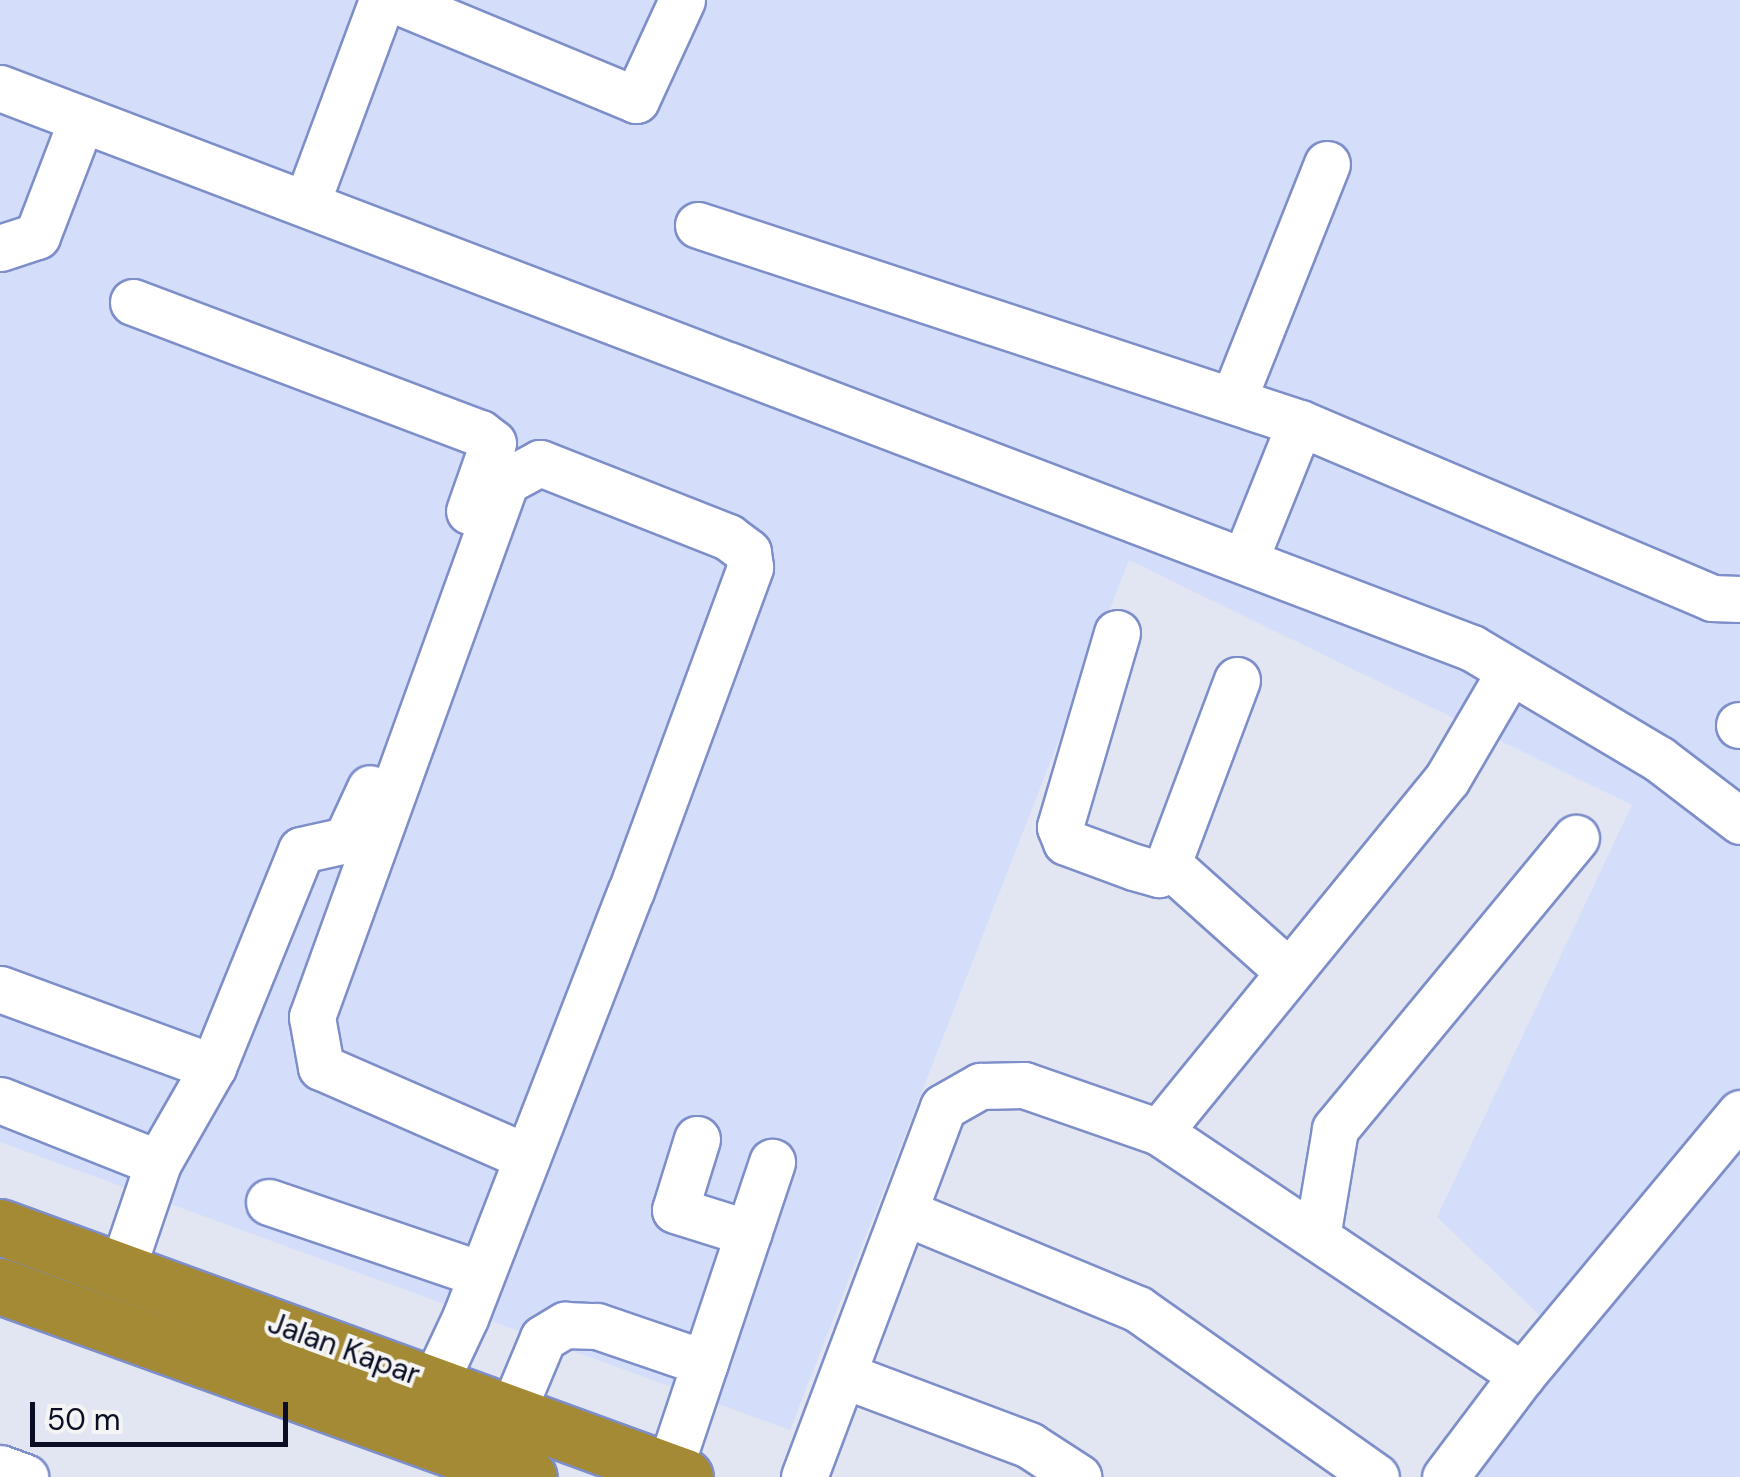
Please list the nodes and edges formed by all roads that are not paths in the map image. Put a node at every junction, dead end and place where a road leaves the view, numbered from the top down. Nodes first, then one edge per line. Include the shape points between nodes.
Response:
1 (382, 0) edge
2 (396, 0) edge
3 (682, 0) edge
4 (0, 88) edge
5 (82, 119) junction
6 (1327, 164) dead end
7 (307, 202) junction
8 (698, 225) dead end
9 (0, 248) edge
10 (133, 302) dead end
11 (1233, 400) junction
12 (1300, 423) junction
13 (1246, 558) junction
14 (1740, 599) edge
15 (1117, 633) dead end
16 (1510, 671) junction
17 (1237, 680) dead end
18 (1740, 820) edge
19 (1576, 838) dead end
20 (1168, 864) junction
21 (1289, 972) junction
22 (0, 989) edge
23 (214, 1067) junction
24 (0, 1100) edge
25 (1740, 1113) edge
26 (1159, 1132) junction
27 (697, 1139) dead end
28 (527, 1157) junction
29 (772, 1162) dead end
30 (269, 1202) dead end
31 (904, 1212) junction
32 (140, 1214) junction
33 (0, 1227) edge
34 (749, 1232) junction
35 (1317, 1237) junction
36 (481, 1274) junction
37 (0, 1286) edge
38 (442, 1371) junction
39 (843, 1375) junction
40 (1522, 1375) junction
41 (700, 1378) junction
42 (518, 1395) junction
43 (679, 1461) edge
44 (0, 1468) edge
45 (25, 1477) edge
46 (529, 1477) edge
47 (804, 1477) edge
48 (1078, 1477) edge
49 (1376, 1477) edge
50 (1445, 1477) edge

1 - 7 street
2 - 3 street via 636,100
4 - 5 street
5 - 7 street
5 - 9 street via 37,236
6 - 11 street
7 - 13 street
8 - 11 street
10 - 23 street via 493,443 356,826 346,840 301,850
11 - 12 street
12 - 13 street
12 - 14 street via 1712,598
13 - 16 street
15 - 20 street via 1060,826 1066,842 1134,868 1159,874
16 - 18 street via 1659,759
16 - 21 street via 1447,778
17 - 20 street
19 - 35 street via 1335,1129
20 - 21 street
21 - 26 street
22 - 23 street
23 - 32 street
24 - 32 street
25 - 40 street
26 - 31 street via 1024,1085 980,1086 943,1107
26 - 35 street
27 - 34 street via 674,1210
28 - 28 street via 321,1067 312,1017 506,480 540,463 728,537 748,552 750,567
28 - 36 street
29 - 34 street
30 - 36 street
31 - 39 street
31 - 49 street via 1138,1309
32 - 33 highway, Jalan Kapar
32 - 38 highway, Jalan Kapar
34 - 41 street
35 - 40 street
36 - 38 street
37 - 46 highway, Jalan Kapar
38 - 42 highway, Jalan Kapar
39 - 47 street
39 - 48 street via 1030,1445
40 - 50 street
41 - 42 street via 598,1326 565,1325 542,1338
41 - 43 street
42 - 43 highway, Jalan Kapar
44 - 45 street

